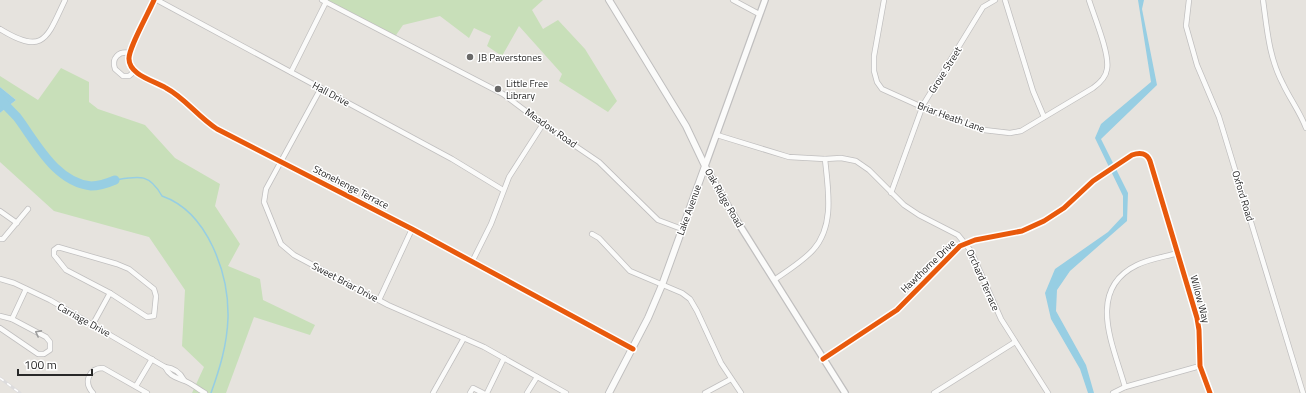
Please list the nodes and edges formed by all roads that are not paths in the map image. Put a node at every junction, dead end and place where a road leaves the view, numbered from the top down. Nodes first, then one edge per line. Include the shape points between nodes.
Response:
1 (65, 0) edge
2 (155, 0) edge
3 (609, 0) edge
4 (733, 0) edge
5 (764, 0) edge
6 (884, 0) edge
7 (995, 0) edge
8 (1005, 0) edge
9 (1089, 0) edge
10 (1189, 0) edge
11 (1263, 0) edge
12 (324, 1) edge
13 (759, 14) junction
14 (0, 29) edge
15 (129, 53) junction
16 (135, 71) junction
17 (291, 72) junction
18 (321, 88) junction
19 (922, 107) junction
20 (1044, 117) junction
21 (543, 124) junction
22 (1306, 128) edge
23 (717, 135) junction
24 (824, 159) junction
25 (281, 162) junction
26 (705, 166) junction
27 (503, 190) junction
28 (892, 193) junction
29 (28, 210) dead end
30 (0, 211) edge
31 (17, 223) junction
32 (412, 229) junction
33 (682, 229) junction
34 (592, 234) dead end
35 (1172, 234) joint
36 (0, 239) edge
37 (966, 243) junction
38 (1178, 253) junction
39 (472, 262) junction
40 (0, 279) edge
41 (774, 280) junction
42 (662, 285) junction
43 (26, 289) junction
44 (110, 293) junction
45 (379, 300) junction
46 (0, 316) edge
47 (12, 319) junction
48 (93, 324) junction
49 (0, 328) edge
50 (464, 338) junction
51 (1015, 342) junction
52 (633, 349) junction
53 (504, 358) junction
54 (152, 359) junction
55 (824, 359) junction
56 (1200, 366) junction
57 (537, 377) junction
58 (731, 379) junction
59 (136, 386) junction
60 (1126, 388) junction
61 (93, 393) edge
62 (147, 393) edge
63 (205, 393) edge
64 (433, 393) edge
65 (470, 393) edge
66 (483, 393) edge
67 (487, 393) edge
68 (527, 393) edge
69 (566, 393) edge
70 (609, 393) edge
71 (705, 393) edge
72 (741, 393) edge
73 (845, 393) edge
74 (934, 393) edge
75 (1048, 393) edge
76 (1113, 393) edge
77 (1210, 393) edge
78 (1303, 393) edge

1 - 14 street via 51,29 40,40 25,42
2 - 15 street
2 - 17 street, Hall Drive
3 - 26 main road, Oak Ridge Road via 686,126
4 - 13 street
5 - 13 street, Lake Avenue
6 - 19 street, Briar Heath Lane via 874,56 874,71 878,82 887,92
7 - 19 street, Grove Street via 983,7
8 - 20 street via 1033,92
9 - 20 street, Briar Heath Lane via 1108,62 1106,73 1101,82
10 - 78 street, Oxford Road via 1186,26 1196,65 1219,117
11 - 22 street via 1274,61 1283,85
12 - 17 street
12 - 21 street, Meadow Road via 492,87
13 - 23 street, Lake Avenue
15 - 16 street via 130,66
15 - 16 street via 117,56 114,69 123,76 129,76
16 - 25 street, Stonehenge Terrace via 169,89 207,123
17 - 18 street, Hall Drive
18 - 25 street, Sweet Briar Drive
18 - 27 street, Hall Drive via 452,159
19 - 20 street, Briar Heath Lane via 984,130 1003,133 1022,131
19 - 28 street, Grove Street
21 - 27 street
21 - 33 street, Meadow Road via 599,162 658,220
23 - 24 street, Orchard Terrace via 789,157
23 - 26 street, Lake Avenue
24 - 28 street, Orchard Terrace via 841,158 861,164
24 - 41 street via 828,206 824,232 813,250
25 - 32 street, Stonehenge Terrace
25 - 45 street, Sweet Briar Drive via 266,189 264,198 281,244 294,255
26 - 33 main road, Lake Avenue
26 - 41 street, Oak Ridge Road
27 - 39 street via 491,224
28 - 37 street, Orchard Terrace via 919,215 958,235
29 - 31 street
30 - 31 street
31 - 36 street
32 - 39 street, Stonehenge Terrace
32 - 45 street
33 - 42 main road, Lake Avenue
34 - 42 street via 599,238 630,271
35 - 37 street, Hawthorne Drive via 1149,158 1138,153 1083,189 1064,208 1044,221 1022,231
35 - 38 street, Willow Way
37 - 51 street, Orchard Terrace via 992,303
37 - 55 street, Hawthorne Drive via 953,252 897,310
38 - 56 street, Willow Way via 1197,318
38 - 60 street via 1134,267 1120,277 1111,292 1106,308 1107,325
39 - 52 street, Stonehenge Terrace
40 - 43 street, Carriage Drive
41 - 55 street, Oak Ridge Road
42 - 52 main road, Lake Avenue
42 - 58 street via 690,299
43 - 47 street
43 - 48 street, Carriage Drive
44 - 44 street via 147,317 154,316 154,289 129,269 61,248 56,249 54,255 63,267
44 - 48 street
45 - 50 street, Sweet Briar Drive
46 - 47 street
49 -> 47 street via 38,354 49,351 51,345 48,339
48 - 54 street, Carriage Drive
50 - 53 street, Sweet Briar Drive
50 - 64 street
51 - 74 street
51 - 75 street, Orchard Terrace
52 - 70 main road, Lake Avenue
53 - 57 street, Sweet Briar Drive
53 - 67 street
54 - 59 street
54 - 63 street, Carriage Drive via 165,367 177,380 184,380
55 - 73 street, Oak Ridge Road
56 - 60 street
56 - 77 street, Willow Way
57 - 68 street
57 - 69 street, Sweet Briar Drive
58 - 71 street
58 - 72 street
59 - 61 street via 108,369 99,368 92,371 88,378 88,385
59 - 62 street
60 - 76 street
65 - 66 street via 473,388

